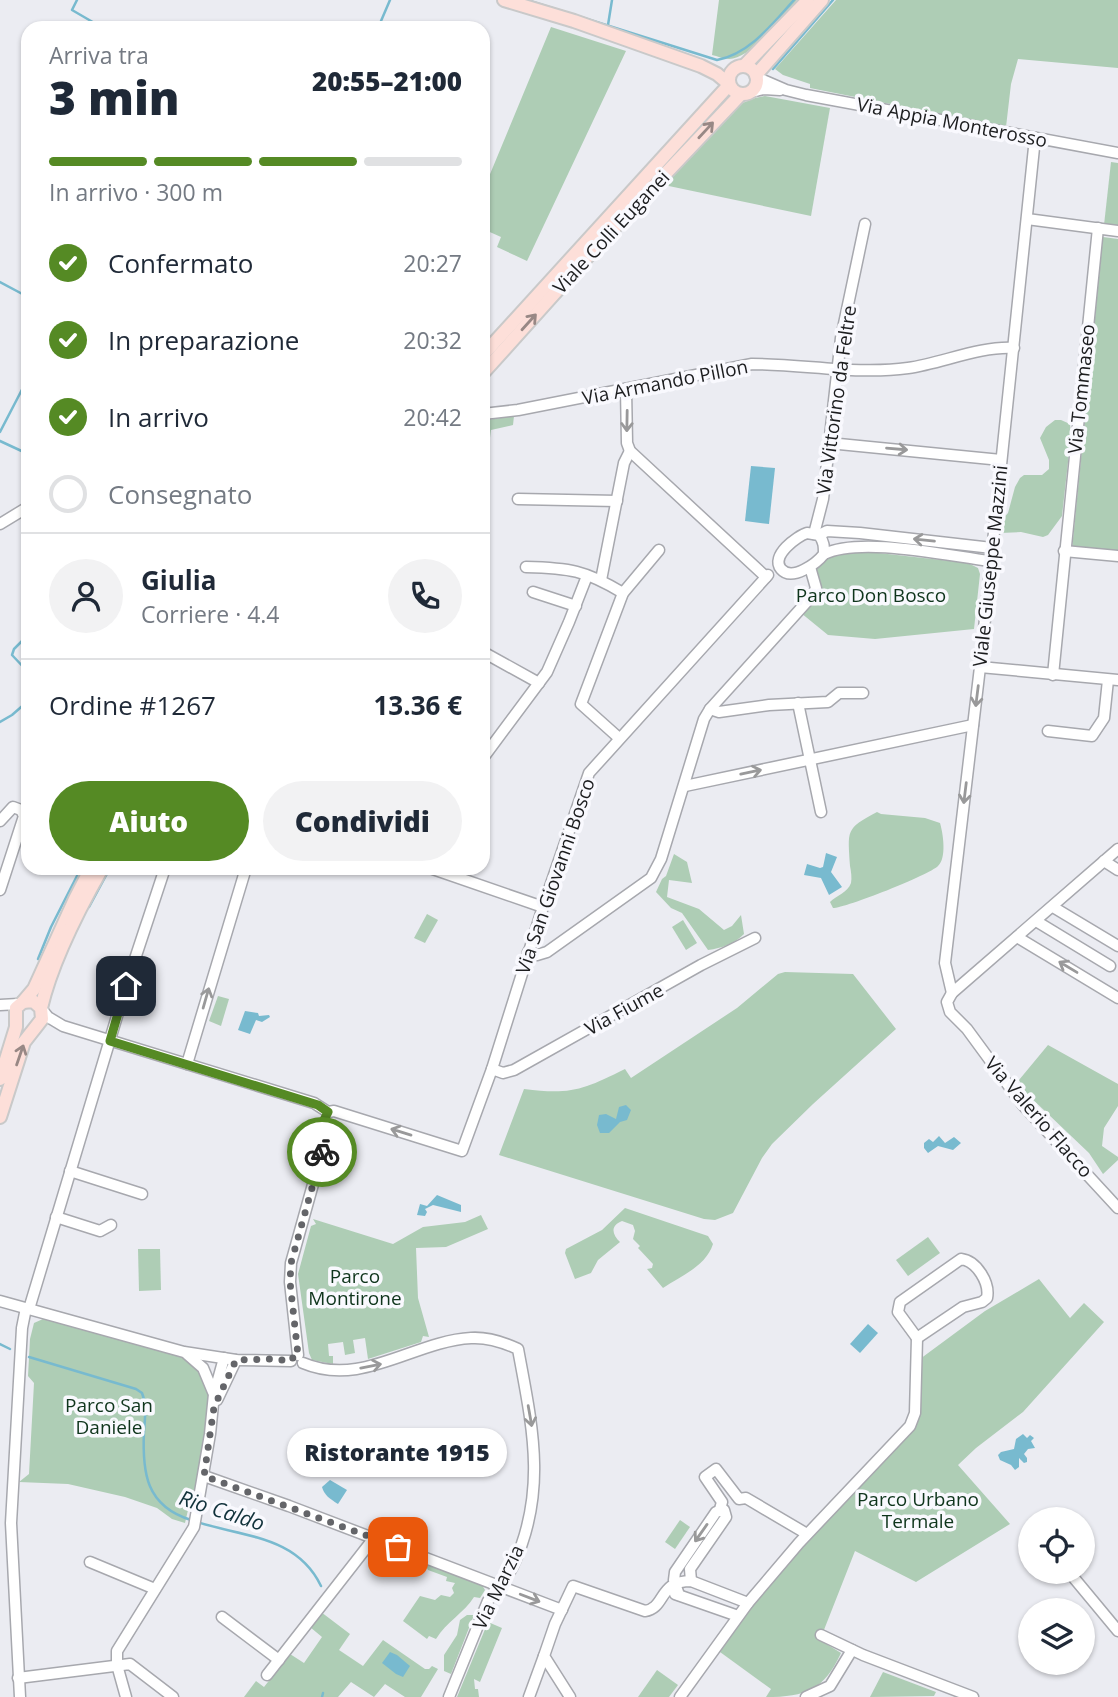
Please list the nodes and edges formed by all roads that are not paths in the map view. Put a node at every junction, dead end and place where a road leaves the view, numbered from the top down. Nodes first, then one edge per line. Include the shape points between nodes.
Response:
1 (503, 0) edge
2 (808, 0) edge
3 (822, 0) edge
4 (701, 66) junction
5 (739, 68) junction
6 (756, 76) junction
7 (729, 85) junction
8 (786, 90) junction
9 (745, 93) junction
10 (1035, 138) junction
11 (1118, 153) edge
12 (1027, 219) junction
13 (864, 224) dead end
14 (1098, 228) junction
15 (1118, 231) edge
16 (490, 347) edge
17 (1014, 348) junction
18 (490, 365) edge
19 (836, 368) junction
20 (626, 390) junction
21 (490, 413) edge
22 (829, 443) junction
23 (630, 451) junction
24 (1001, 460) junction
25 (518, 499) dead end
26 (617, 501) junction
27 (21, 511) edge
28 (0, 524) edge
29 (817, 535) junction
30 (992, 548) junction
31 (659, 550) dead end
32 (1065, 551) junction
33 (824, 554) junction
34 (1118, 556) edge
35 (779, 557) junction
36 (990, 561) junction
37 (526, 567) dead end
38 (810, 567) junction
39 (790, 572) junction
40 (587, 576) junction
41 (767, 576) junction
42 (601, 580) junction
43 (533, 592) dead end
44 (622, 593) junction
45 (576, 606) junction
46 (490, 656) edge
47 (980, 667) junction
48 (1053, 675) junction
49 (1113, 680) edge
50 (539, 683) junction
51 (863, 692) dead end
52 (799, 703) junction
53 (710, 709) junction
54 (973, 725) junction
55 (1048, 732) dead end
56 (619, 738) junction
57 (490, 748) edge
58 (808, 760) junction
59 (685, 786) junction
60 (0, 806) edge
61 (13, 807) junction
62 (21, 810) edge
63 (821, 812) dead end
64 (0, 821) edge
65 (21, 825) edge
66 (1118, 849) edge
67 (1104, 861) junction
68 (1118, 870) edge
69 (87, 875) edge
70 (98, 875) edge
71 (163, 875) edge
72 (244, 875) edge
73 (450, 875) edge
74 (0, 890) edge
75 (543, 907) junction
76 (1053, 907) junction
77 (1036, 921) junction
78 (755, 937) dead end
79 (1017, 937) junction
80 (1118, 946) edge
81 (528, 953) junction
82 (1110, 966) dead end
83 (952, 993) junction
84 (1118, 998) edge
85 (0, 1007) edge
86 (18, 1010) junction
87 (42, 1010) junction
88 (63, 1026) junction
89 (36, 1027) junction
90 (110, 1041) junction
91 (187, 1064) junction
92 (492, 1069) junction
93 (0, 1079) edge
94 (334, 1113) junction
95 (0, 1117) edge
96 (70, 1171) junction
97 (142, 1194) dead end
98 (1118, 1208) edge
99 (56, 1217) junction
100 (111, 1225) dead end
101 (0, 1301) edge
102 (28, 1308) junction
103 (917, 1338) junction
104 (184, 1352) junction
105 (224, 1358) junction
106 (236, 1360) junction
107 (298, 1360) junction
108 (214, 1394) junction
109 (214, 1407) junction
110 (204, 1476) junction
111 (739, 1499) junction
112 (723, 1513) junction
113 (807, 1534) junction
114 (374, 1538) junction
115 (90, 1562) dead end
116 (691, 1581) junction
117 (675, 1583) junction
118 (1079, 1584) edge
119 (497, 1586) junction
120 (155, 1589) junction
121 (679, 1595) junction
122 (661, 1597) junction
123 (748, 1603) junction
124 (562, 1610) junction
125 (738, 1616) junction
126 (222, 1617) dead end
127 (1118, 1631) edge
128 (821, 1635) dead end
129 (852, 1650) junction
130 (544, 1656) junction
131 (279, 1660) junction
132 (117, 1665) junction
133 (267, 1675) dead end
134 (18, 1678) junction
135 (20, 1697) edge
136 (126, 1697) edge
137 (173, 1697) edge
138 (449, 1697) edge
139 (529, 1697) edge
140 (570, 1697) edge
141 (680, 1697) edge
142 (806, 1697) edge
143 (973, 1697) edge

1 - 4 main road
2 - 5 main road, Viale Colli Euganei
3 - 6 main road, Viale Colli Euganei
4 - 5 main road
4 - 7 main road
5 - 6 main road via 751,69
5 - 7 main road, Viale Colli Euganei via 729,76
6 - 8 street, Via Appia Monterosso
6 - 9 main road, Viale Colli Euganei via 755,86
7 - 9 main road
7 - 16 main road, Viale Colli Euganei
8 - 9 street, Via Appia Monterosso
8 - 10 street, Via Appia Monterosso
18 -> 9 main road, Viale Colli Euganei
10 - 11 street, Via Appia Monterosso
10 - 12 street, Viale Giuseppe Mazzini
12 - 14 street
12 - 17 street, Viale Giuseppe Mazzini
13 - 19 street, Via Vittorino da Feltre
14 - 15 street
14 - 32 street, Via Tommaseo
17 - 19 street, Via Armando Pillon via 910,368
17 - 24 street, Viale Giuseppe Mazzini
19 - 20 street, Via Armando Pillon via 752,364
19 - 22 street, Via Vittorino da Feltre
20 - 21 street, Via Armando Pillon
20 -> 23 street
22 -> 24 street
22 - 29 street, Via Vittorino da Feltre
23 - 26 street
23 - 41 street
24 - 30 street, Viale Giuseppe Mazzini
25 - 26 street
26 - 42 street
27 - 28 street
30 -> 29 street, Via San Giovanni Bosco via 860,533 827,531
29 - 33 street via 824,543
29 - 35 street, Via San Giovanni Bosco via 801,535
30 - 36 street, Viale Giuseppe Mazzini
31 - 44 street
32 - 34 street
32 - 48 street, Via Tommaseo
33 - 36 street via 849,546
33 - 38 street
35 - 39 street via 779,567
35 - 41 street, Via San Giovanni Bosco
36 - 47 street, Viale Giuseppe Mazzini
37 - 40 street via 573,569
38 - 39 street
38 - 53 street via 816,588 813,595
39 - 41 street
40 - 42 street
40 - 45 street
41 - 56 street, Via San Giovanni Bosco
42 - 44 street
43 - 45 street
44 - 56 street via 581,704
45 - 50 street
46 - 50 street
47 - 48 street
47 -> 54 street, Viale Giuseppe Mazzini
48 - 49 street
49 - 55 street via 1104,718 1092,736
50 - 57 street
51 - 52 street via 839,693 828,702
52 - 53 street via 719,712
52 - 58 street
53 - 59 street
54 - 58 street
54 -> 83 street, Viale Giuseppe Mazzini via 945,963
56 - 75 street, Via San Giovanni Bosco via 582,787
59 -> 58 street
58 - 63 street
59 - 81 street via 651,878 547,952
60 - 61 street
61 - 62 street
61 - 64 street
65 - 74 street
66 - 67 street
67 - 68 street
67 - 76 street
69 - 86 main road via 34,989
70 - 87 main road via 45,992
71 - 90 street
91 -> 72 street
73 - 75 street
75 - 81 street, Via San Giovanni Bosco
76 - 77 street
76 - 80 street
77 - 79 street
77 - 82 street
78 - 92 street, Via Fiume via 514,1070
79 - 83 street
84 -> 79 street
81 - 92 street, Via San Giovanni Bosco
83 - 98 street, Via Valerio Flacco via 948,1009 1022,1104
85 - 86 street
86 - 87 main road via 33,1001
86 - 89 main road via 21,1027
86 - 93 main road
87 - 88 street
87 - 89 main road
88 - 89 street
88 - 90 street
95 -> 89 main road via 24,1042
90 - 91 street
90 - 96 street
91 - 94 street
92 -> 94 street, Via San Giovanni Bosco via 463,1151
94 - 107 street via 341,1119 330,1127 291,1263
96 - 97 street
96 - 99 street
99 - 100 street via 100,1231
99 - 102 street
101 - 102 street
102 - 104 street
102 - 134 street via 22,1335 11,1523
103 - 103 street via 963,1307 987,1298 986,1282 967,1260 958,1260 900,1302 898,1312
103 - 113 street via 912,1422
104 - 105 street
104 - 108 street via 203,1368
105 - 106 street
105 - 108 street
106 - 107 street
106 - 109 street
107 -> 119 street, Via Marzia via 327,1370 364,1368 468,1338 494,1340 518,1349 536,1474 515,1560
108 - 109 street
109 - 110 street
110 - 114 street
110 - 120 street via 194,1527
111 - 112 street
111 - 112 street via 716,1469 705,1477 722,1502
111 - 113 street via 746,1498
112 - 116 street via 690,1569
112 -> 117 street via 716,1512 678,1568
113 - 123 street
114 - 119 street
114 - 131 street
115 - 120 street
116 - 117 street
116 - 123 street
117 - 121 street
117 - 122 street
118 - 127 street
119 -> 124 street
119 - 138 street, Via Marzia
120 - 132 street via 117,1651
121 - 122 street
121 - 125 street
122 - 124 street via 651,1610 636,1609 573,1586
123 - 125 street
124 - 130 street
125 - 141 street
126 - 131 street
128 - 129 street
129 - 142 street via 830,1686
129 - 143 street
130 - 139 street
130 - 140 street
131 - 133 street
132 - 134 street
132 - 136 street
132 - 137 street via 133,1665
134 - 135 street

